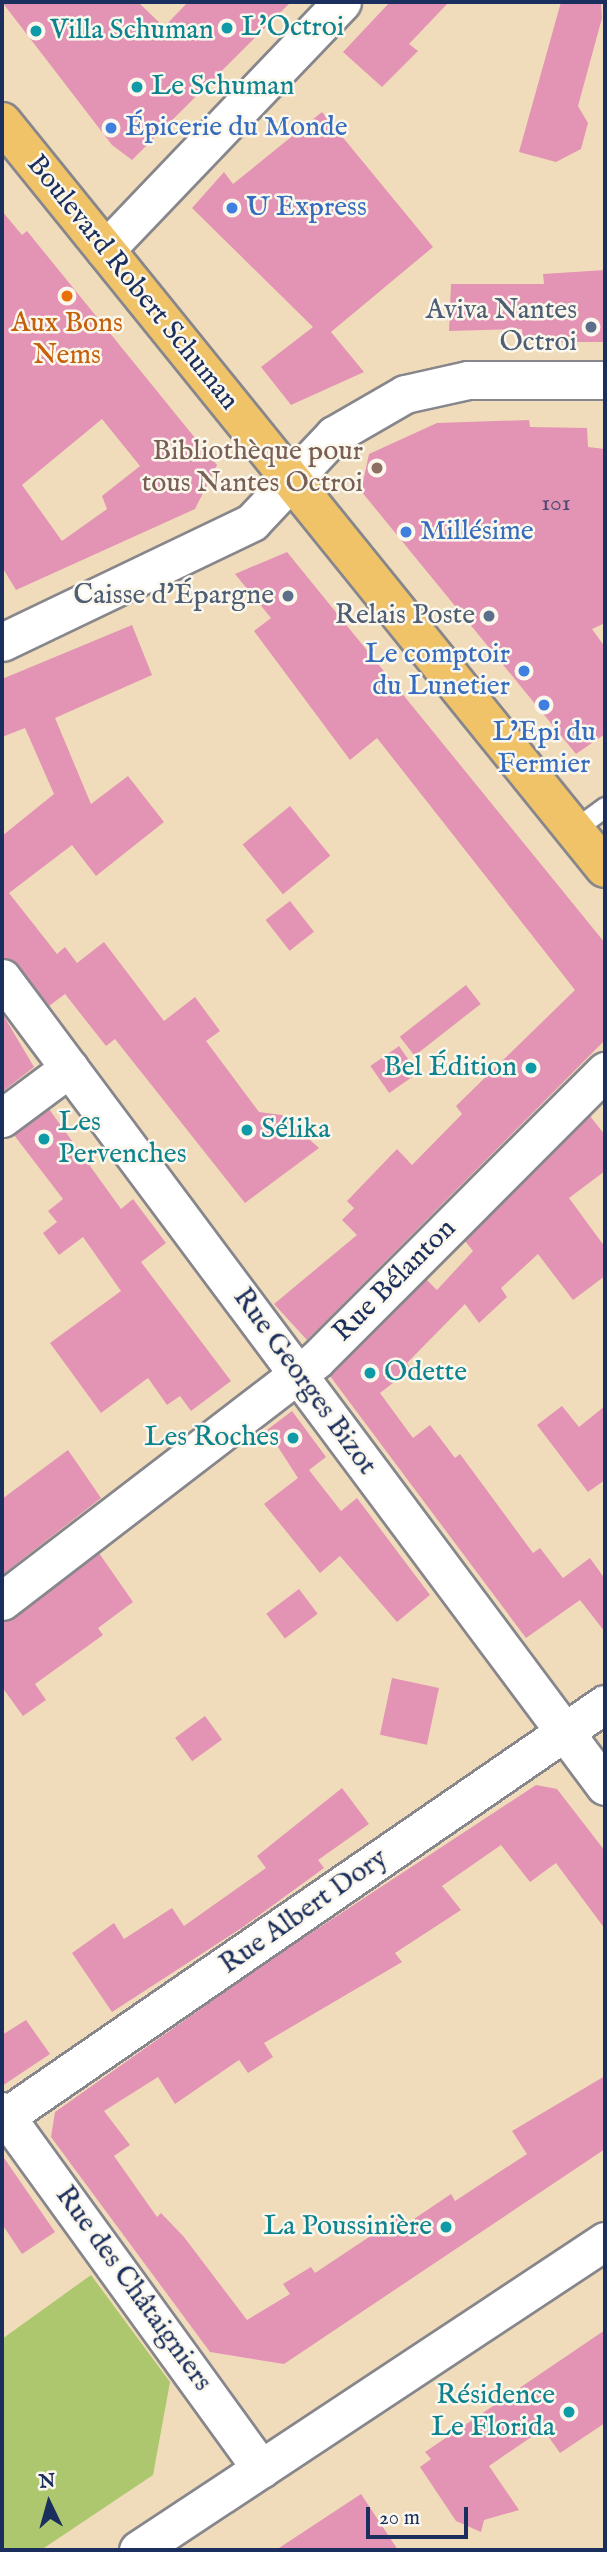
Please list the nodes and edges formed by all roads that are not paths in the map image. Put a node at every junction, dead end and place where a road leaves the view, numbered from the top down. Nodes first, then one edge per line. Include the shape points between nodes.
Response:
1 (342, 2) edge
2 (2, 122) edge
3 (106, 250) junction
4 (605, 380) edge
5 (295, 478) junction
6 (2, 642) edge
7 (590, 818) edge
8 (605, 868) edge
9 (2, 978) edge
10 (69, 1068) junction
11 (605, 1071) edge
12 (2, 1118) edge
13 (298, 1375) junction
14 (2, 1601) edge
15 (605, 1704) edge
16 (564, 1732) junction
17 (605, 1786) edge
18 (3, 2116) edge
19 (605, 2241) edge
20 (261, 2469) junction
21 (138, 2550) edge

1 - 3 street
2 - 3 main road, Boulevard Robert Schuman
3 - 5 main road, Boulevard Robert Schuman
4 - 5 street via 468,380 405,394 334,435
5 - 6 street via 252,522
5 - 7 main road, Boulevard Robert Schuman
7 - 8 main road, Boulevard Robert Schuman
9 - 10 street, Rue Georges Bizot
10 - 12 street
10 - 13 street, Rue Georges Bizot
11 - 13 street, Rue Bélanton
13 - 14 street, Rue Bélanton
13 - 16 street, Rue Georges Bizot
15 - 16 street, Rue Albert Dory
16 - 17 street, Rue Georges Bizot
16 - 18 street, Rue Albert Dory
18 - 20 street, Rue des Châtaigniers
19 - 20 street
20 - 21 street

